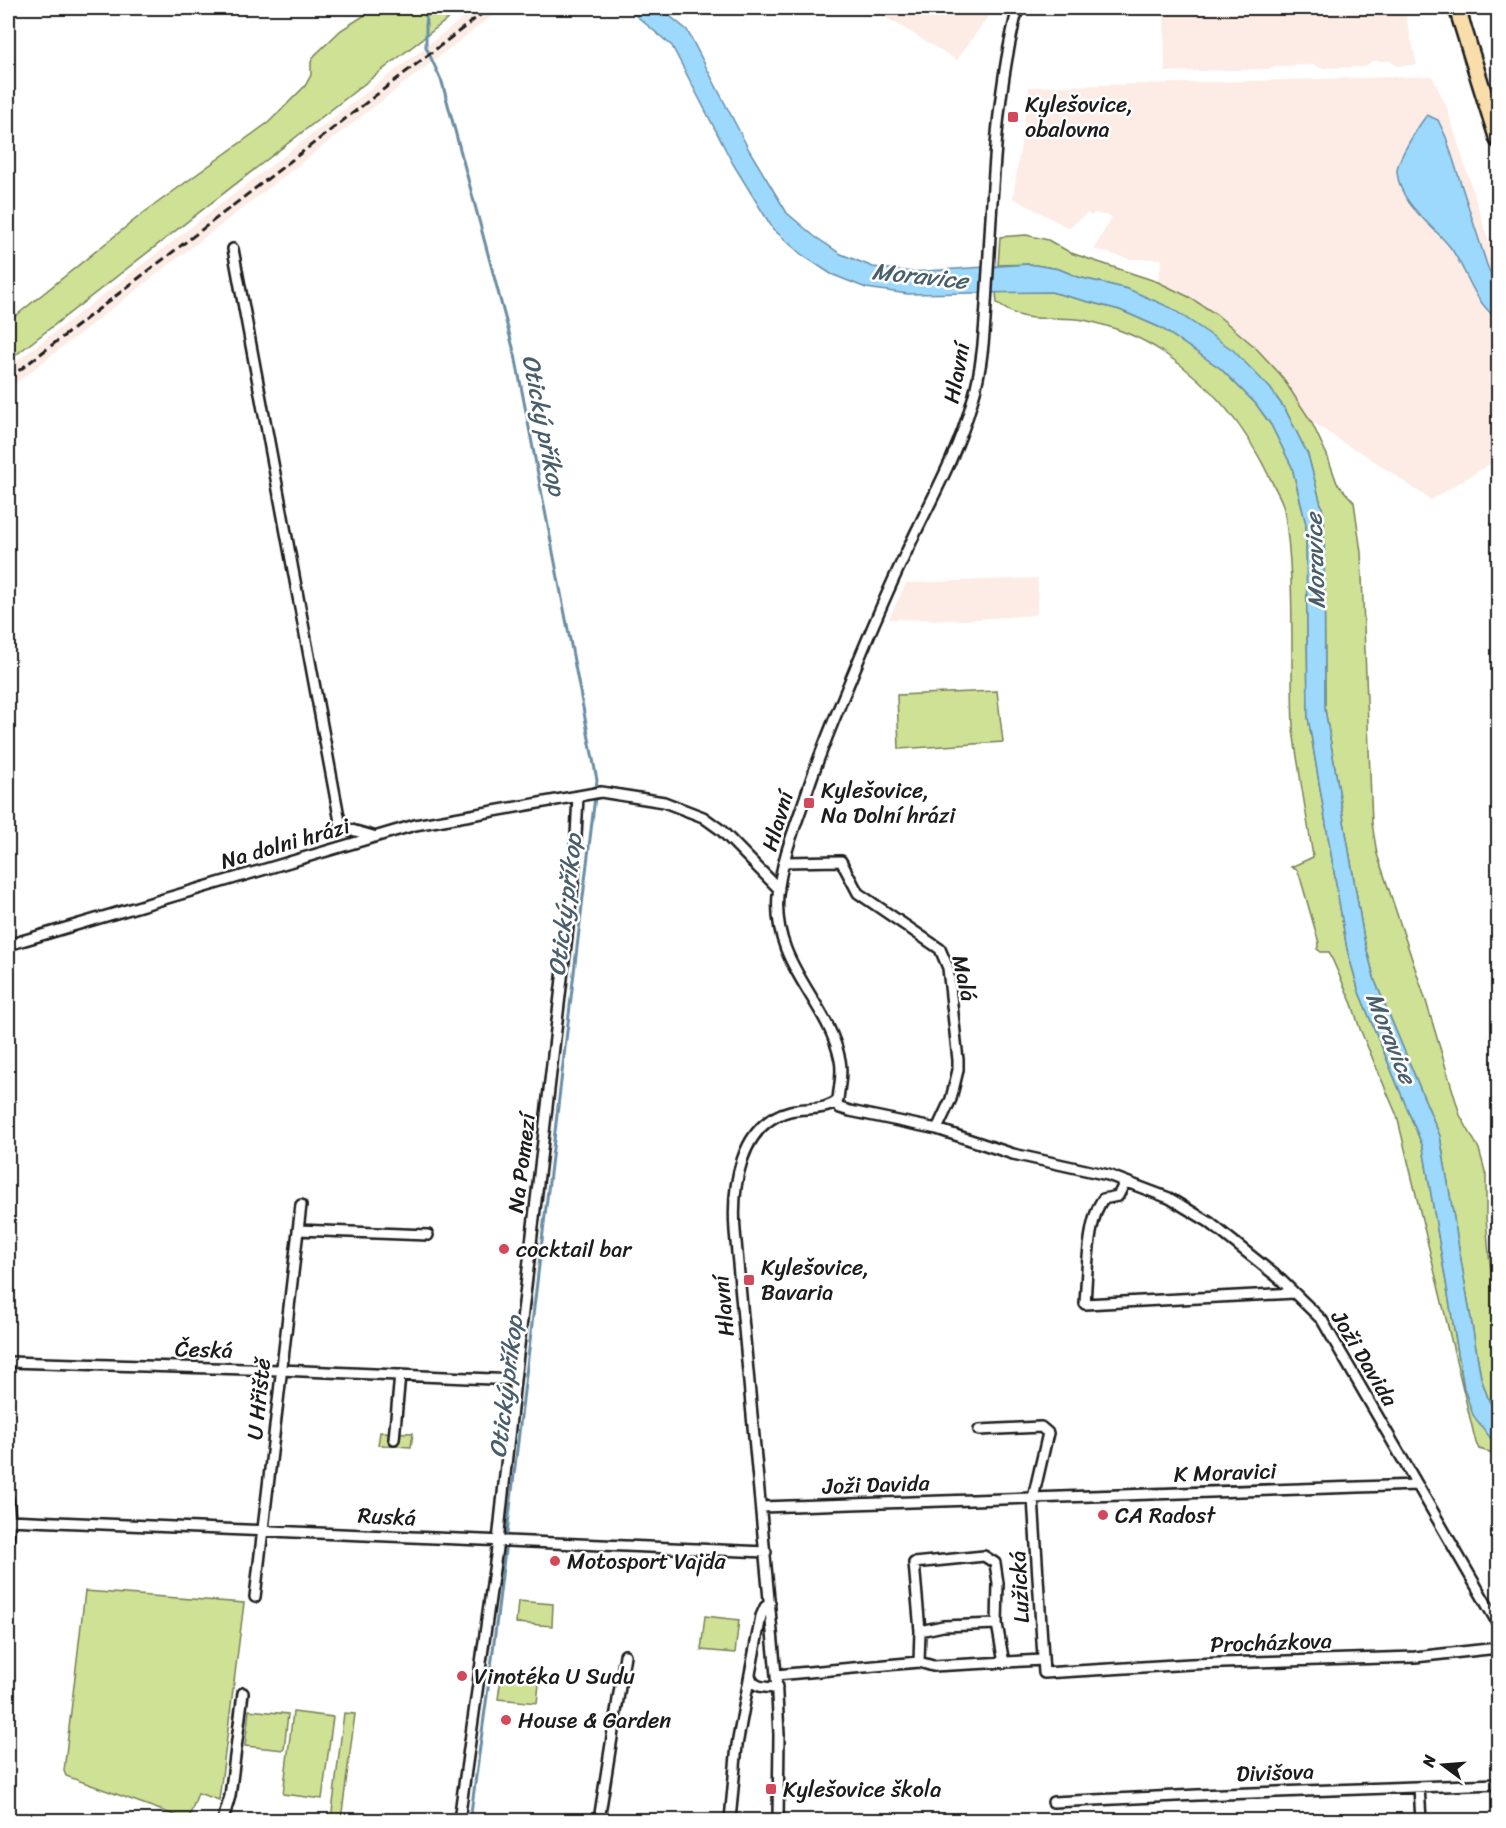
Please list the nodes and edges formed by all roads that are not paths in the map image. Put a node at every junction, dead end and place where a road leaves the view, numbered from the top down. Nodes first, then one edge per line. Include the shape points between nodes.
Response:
1 (1018, 8) edge
2 (1457, 8) edge
3 (1498, 141) edge
4 (233, 249) dead end
5 (578, 796) junction
6 (375, 836) junction
7 (785, 862) junction
8 (779, 889) junction
9 (8, 945) edge
10 (835, 1103) junction
11 (937, 1129) junction
12 (1125, 1182) junction
13 (301, 1205) dead end
14 (298, 1230) junction
15 (428, 1235) dead end
16 (1294, 1293) junction
17 (8, 1362) edge
18 (280, 1370) junction
19 (400, 1375) junction
20 (514, 1380) junction
21 (979, 1430) dead end
22 (394, 1439) dead end
23 (1417, 1485) junction
24 (1033, 1498) junction
25 (8, 1499) edge
26 (761, 1507) junction
27 (9, 1520) edge
28 (263, 1530) junction
29 (8, 1540) edge
30 (504, 1541) junction
31 (766, 1552) junction
32 (255, 1597) dead end
33 (770, 1603) junction
34 (998, 1624) junction
35 (1498, 1624) edge
36 (920, 1631) junction
37 (1498, 1648) edge
38 (775, 1653) junction
39 (625, 1655) dead end
40 (1043, 1660) junction
41 (919, 1662) junction
42 (752, 1663) junction
43 (1004, 1663) junction
44 (1044, 1673) joint
45 (750, 1674) junction
46 (776, 1675) junction
47 (777, 1688) junction
48 (243, 1694) dead end
49 (1498, 1784) edge
50 (1419, 1787) junction
51 (1053, 1802) dead end
52 (223, 1821) edge
53 (459, 1821) edge
54 (599, 1821) edge
55 (730, 1821) edge
56 (778, 1821) edge
57 (1421, 1821) edge

1 - 7 street, Hlavní via 995,161 979,376 961,436 888,589 812,775
2 - 3 main road
4 - 6 street via 341,828
5 - 6 street, Na dolni hrázi via 415,825
5 - 8 street, Na dolni hrázi via 600,792 664,802 703,817
5 - 20 street, Na Pomezí via 574,876
6 - 9 street, Na dolni hrázi
7 - 8 street, Hlavní
7 - 11 street, Malá via 841,861 858,893 940,949 948,968 958,1060 951,1099
8 - 10 street, Hlavní via 779,920 785,946 840,1058 842,1084
10 - 11 street, Joži Davida via 850,1111
10 - 26 street, Hlavní via 790,1111 769,1121 746,1149 736,1184 735,1231
11 - 12 street, Joži Davida via 1013,1154
12 - 16 street, Joži Davida via 1169,1198 1209,1222
12 - 16 street via 1118,1196 1103,1199 1097,1210 1090,1238 1085,1304
13 - 14 street, U Hřiště
14 - 15 street
14 - 18 street, U Hřiště
16 - 23 street, Joži Davida via 1322,1320
17 - 18 street, Česká
18 - 19 street, Česká
18 - 28 street, U Hřiště
19 - 20 street, Česká
19 - 22 street
20 - 30 street, Na Pomezí
21 - 24 street via 1041,1427 1047,1431
23 - 24 street, K Moravici
23 - 35 street, Joži Davida
24 - 26 street, Joži Davida
24 - 40 street, Lužická
25 - 27 street
26 - 31 street, Hlavní
27 - 28 street, Ruská
27 - 29 street
28 - 30 street, Ruská
28 - 32 street, U Hřiště
30 - 31 street, Ruská
30 - 53 street, Na Pomezí
31 - 33 street, Hlavní
33 - 38 street, Hlavní
33 - 42 street, Hlavní via 761,1616
34 - 36 street
34 - 36 street via 995,1563 984,1556 914,1563
34 - 43 street
36 - 41 street
37 - 44 street, Procházkova via 1415,1657
38 - 42 street via 760,1655
38 - 46 street, Hlavní
39 - 54 street
40 - 43 street
40 - 44 street, Lužická
41 - 43 street via 933,1666
41 - 46 street
42 - 45 street, Hlavní
45 - 47 street via 756,1685
45 - 55 street, Hlavní via 734,1765
46 - 47 street, Hlavní
47 - 56 street, Hlavní
48 - 52 street via 230,1796
49 - 50 street, Divišova
50 - 51 street, Divišova
50 - 57 street

